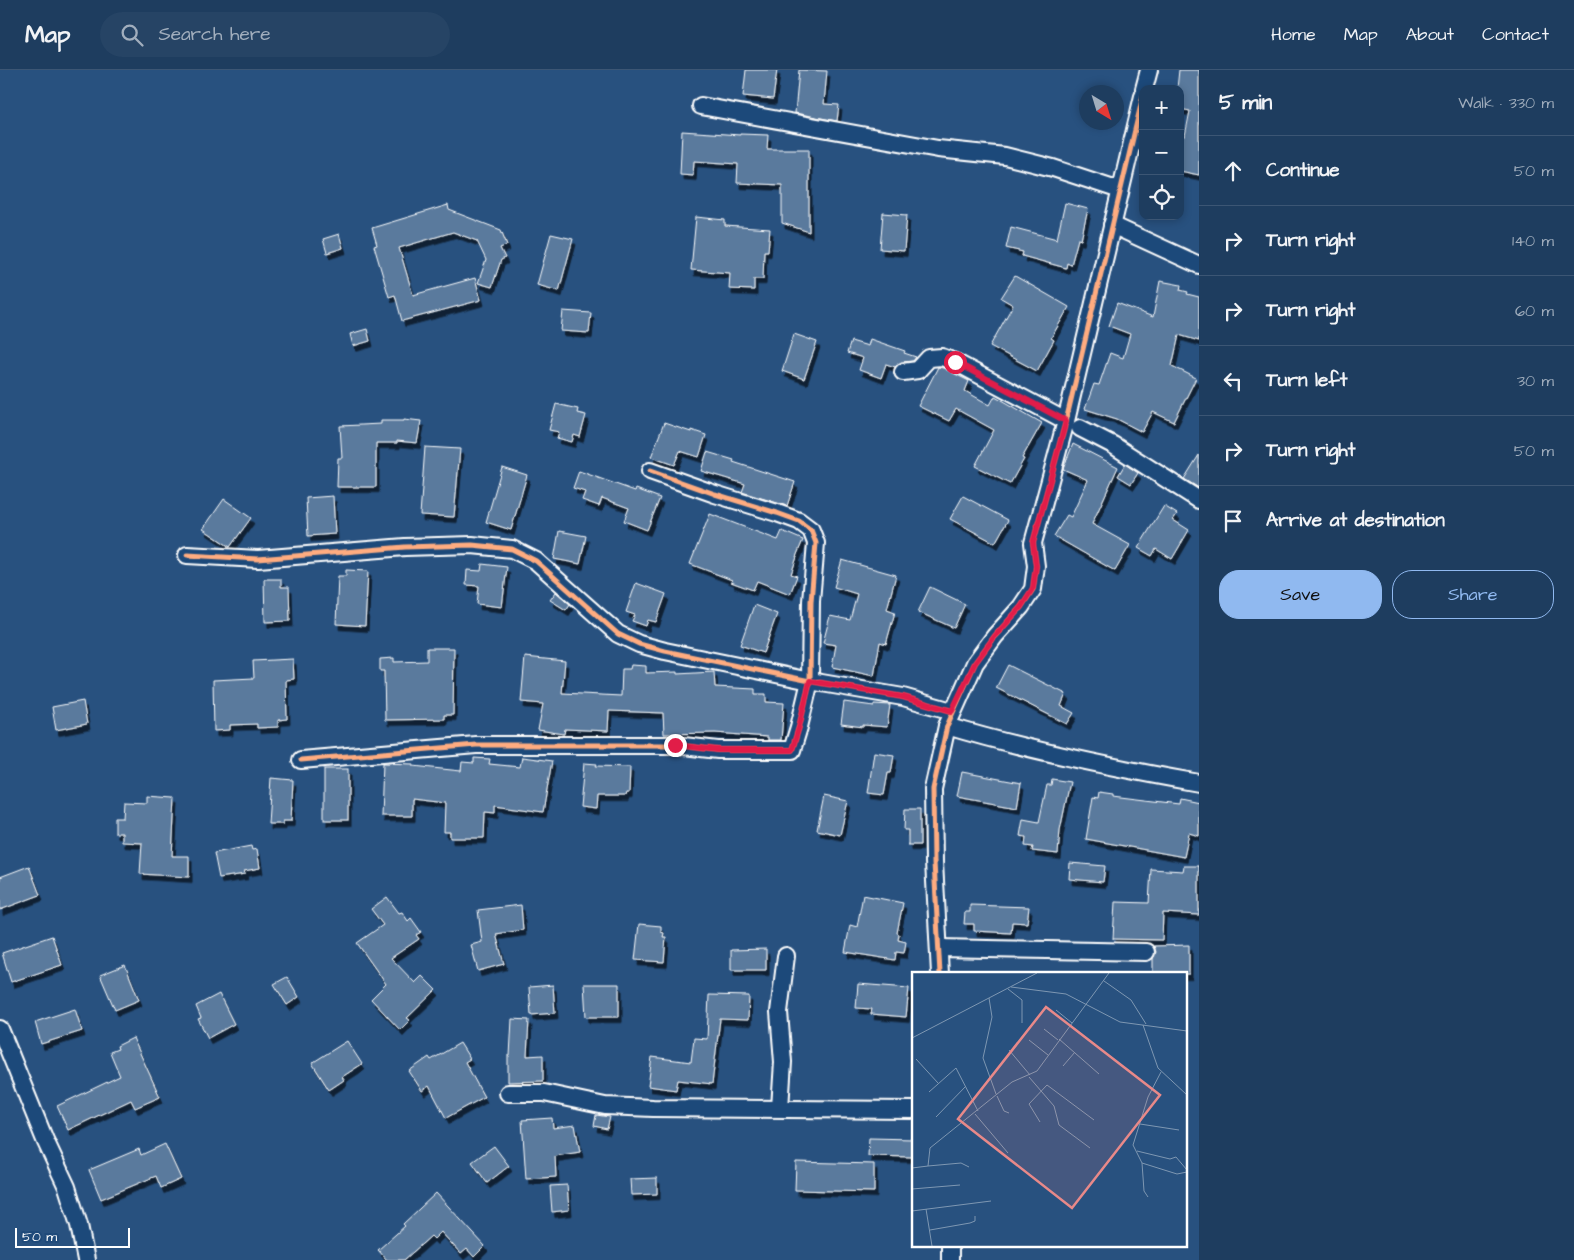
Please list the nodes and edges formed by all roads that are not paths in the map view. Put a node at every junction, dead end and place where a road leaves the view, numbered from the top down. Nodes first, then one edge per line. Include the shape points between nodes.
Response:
1 (1149, 70) edge
2 (1145, 85) edge
3 (700, 106) dead end
4 (1139, 112) edge
5 (1120, 190) junction
6 (1112, 225) junction
7 (1199, 264) edge
8 (903, 372) dead end
9 (1073, 425) junction
10 (650, 471) dead end
11 (1199, 500) edge
12 (187, 555) dead end
13 (810, 681) junction
14 (950, 719) junction
15 (301, 760) dead end
16 (1199, 784) edge
17 (939, 948) junction
18 (1146, 952) dead end
19 (786, 956) dead end
20 (940, 972) edge
21 (0, 1029) edge
22 (508, 1093) dead end
23 (780, 1108) junction
24 (912, 1110) edge
25 (86, 1260) edge

1 - 2 street
3 - 5 street via 938,149 1006,156
4 - 5 street
5 - 6 street
6 - 7 street
6 - 9 street
8 - 9 street via 918,370 929,358 942,357
9 - 11 street via 1113,445
9 - 14 street via 1033,543 1036,566 1033,588 975,663
10 - 13 street via 778,513 811,530 816,543
12 - 13 street via 258,559 405,547 472,545 512,549 536,561 618,634 639,644
13 - 14 street via 903,697
13 - 15 street via 792,750 718,750 675,745 476,745
14 - 16 street via 1009,744
14 - 17 street via 933,789
17 - 18 street
17 - 20 street
19 - 23 street via 779,1012 783,1062
21 - 25 street via 67,1187
22 - 23 street via 544,1094 605,1106
23 - 24 street

